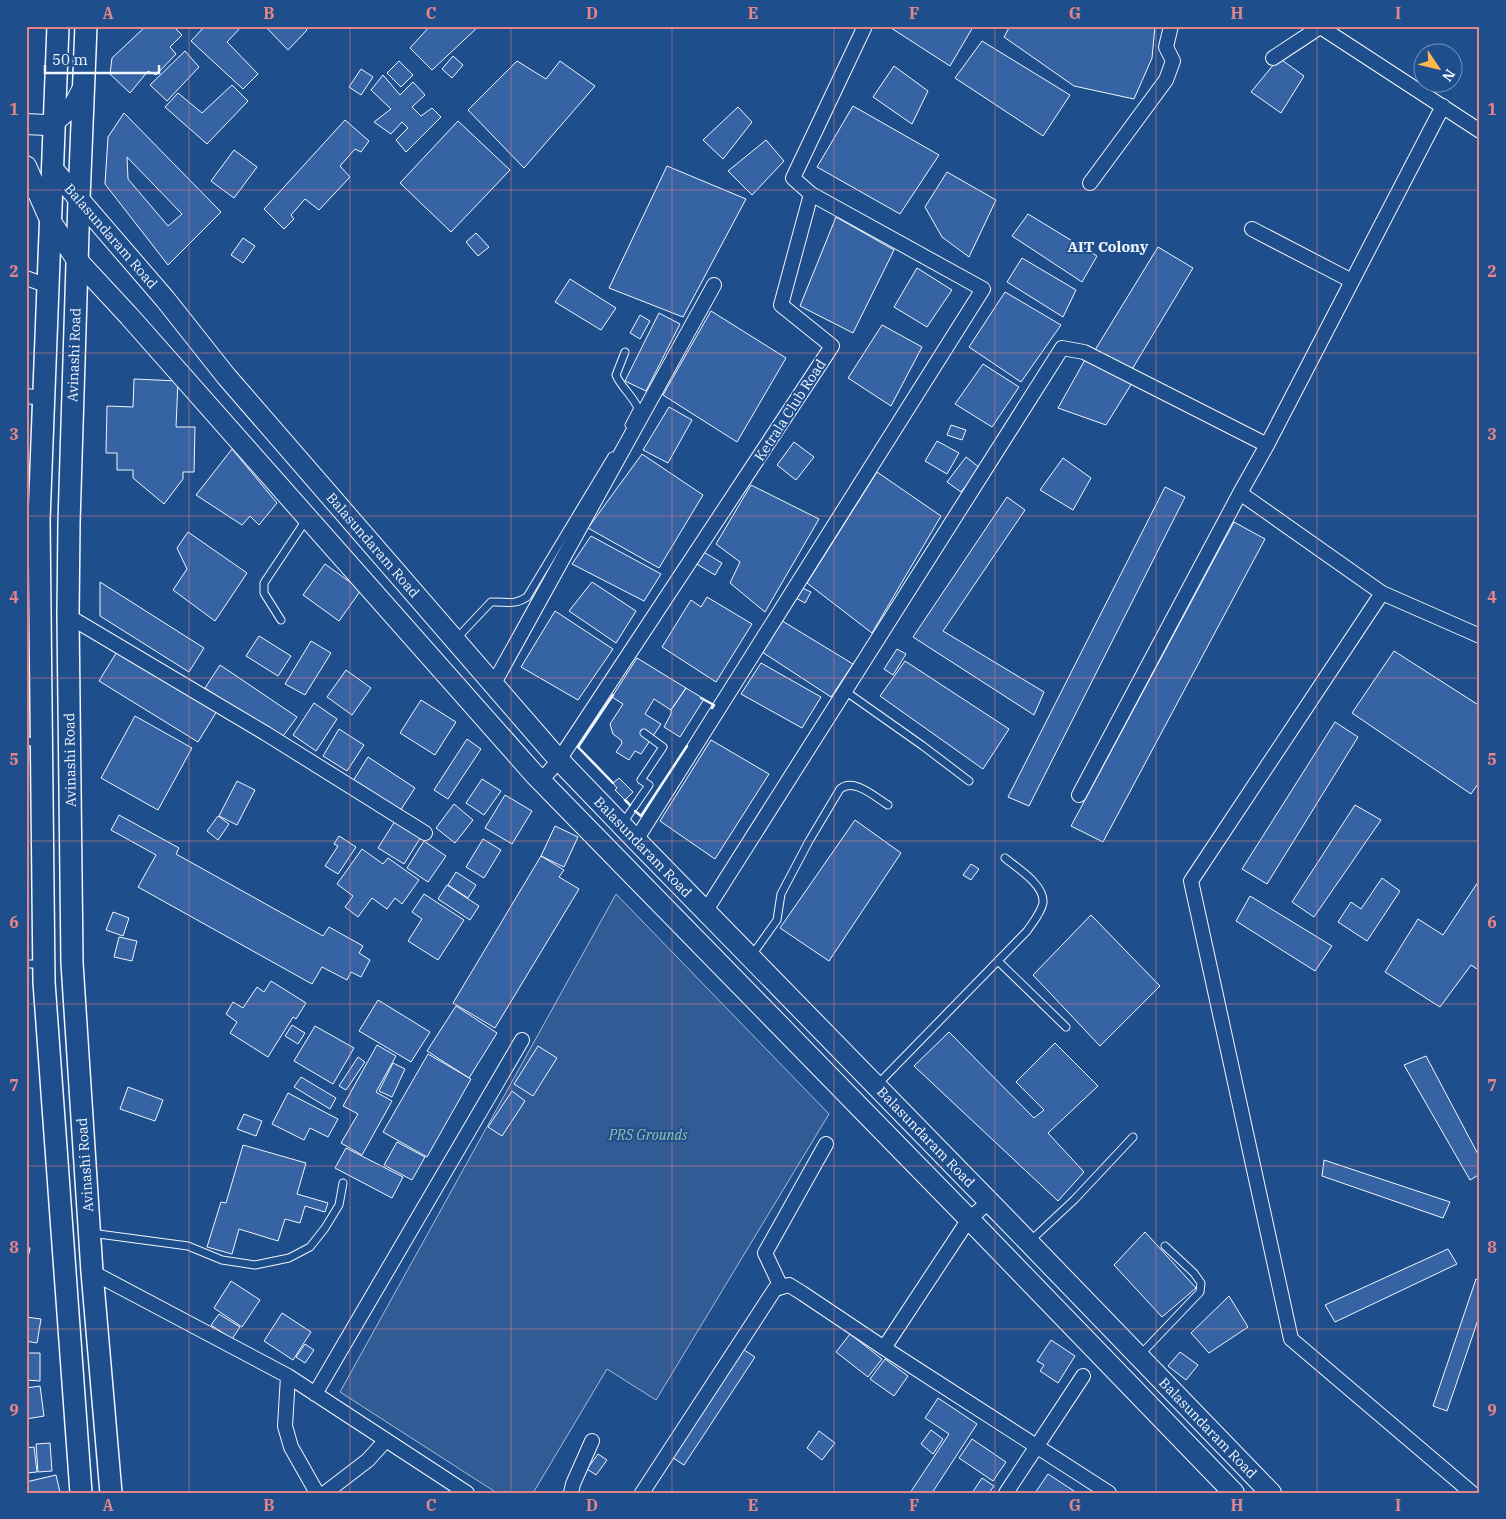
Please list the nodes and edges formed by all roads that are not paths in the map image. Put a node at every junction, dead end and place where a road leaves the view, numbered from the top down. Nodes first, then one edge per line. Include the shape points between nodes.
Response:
1 (58, 26) edge
2 (86, 26) edge
3 (865, 26) edge
4 (1171, 26) edge
5 (1320, 27) edge
6 (1272, 58) dead end
7 (84, 86) junction
8 (1443, 106) junction
9 (55, 121) junction
10 (26, 124) edge
11 (1480, 130) edge
12 (26, 166) edge
13 (52, 168) junction
14 (1090, 184) dead end
15 (811, 194) junction
16 (79, 199) junction
17 (50, 222) junction
18 (1252, 229) dead end
19 (77, 260) junction
20 (26, 278) edge
21 (1352, 281) junction
22 (714, 285) dead end
23 (48, 286) junction
24 (625, 352) dead end
25 (35, 397) edge
26 (1266, 445) junction
27 (1240, 493) junction
28 (307, 518) junction
29 (1382, 593) junction
30 (68, 616) junction
31 (281, 620) dead end
32 (1480, 636) edge
33 (455, 640) junction
34 (493, 685) junction
35 (845, 691) junction
36 (644, 734) dead end
37 (34, 743) edge
38 (559, 760) junction
39 (541, 781) junction
40 (969, 781) dead end
41 (1079, 795) dead end
42 (888, 805) dead end
43 (621, 825) junction
44 (425, 833) dead end
45 (636, 840) junction
46 (1005, 858) dead end
47 (705, 912) junction
48 (747, 954) junction
49 (998, 961) junction
50 (35, 964) edge
51 (725, 971) junction
52 (1066, 1027) dead end
53 (522, 1040) dead end
54 (876, 1086) junction
55 (1133, 1137) dead end
56 (826, 1144) dead end
57 (343, 1183) dead end
58 (989, 1202) junction
59 (969, 1219) junction
60 (90, 1233) junction
61 (1028, 1242) junction
62 (1165, 1246) dead end
63 (92, 1272) junction
64 (781, 1287) junction
65 (884, 1348) junction
66 (1139, 1356) junction
67 (288, 1376) junction
68 (1083, 1376) dead end
69 (315, 1394) junction
70 (386, 1440) junction
71 (592, 1441) dead end
72 (1036, 1446) junction
73 (81, 1493) edge
74 (111, 1493) edge
75 (317, 1493) edge
76 (325, 1493) edge
77 (467, 1493) edge
78 (571, 1493) edge
79 (642, 1493) edge
80 (1006, 1493) edge
81 (1109, 1493) edge
82 (1234, 1493) edge
83 (1271, 1493) edge
84 (1472, 1493) edge

1 - 9 main road, Avinashi Road
2 - 7 main road, Avinashi Road
3 - 15 street via 793,178
4 - 14 street via 1166,47 1173,61 1166,80
5 - 6 street
5 - 8 street
7 - 9 main road via 74,106
7 - 16 main road, Avinashi Road
8 - 11 street
8 - 21 street
9 - 10 main road via 46,126
9 - 13 main road, Avinashi Road
12 - 17 main road, Balasundaram Road
13 - 16 main road, Balasundaram Road
13 - 17 main road, Avinashi Road
15 - 38 street, Ketrala Club Road via 781,305 832,346
15 - 45 street via 983,289
16 - 19 main road, Avinashi Road
16 - 33 main road, Balasundaram Road via 226,376
17 - 19 main road, Balasundaram Road
17 - 23 main road, Avinashi Road
18 - 21 street
19 - 28 main road, Balasundaram Road
19 - 30 main road, Avinashi Road
20 - 23 street
21 - 26 street
22 - 34 street
23 - 25 main road, Avinashi Road
24 - 33 lane via 616,375 638,408 610,460 527,597 517,603 492,602
25 - 37 main road, Avinashi Road via 39,520
26 - 27 street
26 - 35 street via 1084,352 1062,348
27 - 29 street
27 - 41 street
28 - 31 lane via 264,583 264,593
28 - 39 main road, Balasundaram Road
29 - 32 street
29 - 84 street via 1191,881 1291,1339
30 - 44 street
30 - 60 main road, Avinashi Road via 72,963
33 - 34 main road, Balasundaram Road
34 - 38 main road, Balasundaram Road
35 - 40 lane
35 - 47 street
36 - 43 lane via 664,747 641,780 649,785
37 - 50 main road, Avinashi Road
38 - 39 street
38 - 43 main road, Balasundaram Road
39 - 51 main road, Balasundaram Road
42 - 48 lane via 859,787 850,785 840,789 781,894 777,920
43 - 45 main road, Balasundaram Road
45 - 47 main road, Balasundaram Road
46 - 49 lane via 1040,889 1043,901 1040,912 1027,931
47 - 48 main road, Balasundaram Road
48 - 51 main road
48 - 54 main road, Balasundaram Road
49 - 52 lane
49 - 54 lane
50 - 73 main road, Avinashi Road via 44,982
51 - 59 main road, Balasundaram Road
53 - 69 street
54 - 58 main road, Balasundaram Road
55 - 61 lane via 1074,1200
56 - 64 street via 765,1254
57 - 60 lane via 339,1204 310,1246 289,1258 255,1265 222,1260 188,1246
58 - 59 street
58 - 61 main road, Balasundaram Road
59 - 65 street
59 - 82 main road, Balasundaram Road
60 - 63 main road, Avinashi Road
61 - 66 main road, Balasundaram Road
62 - 66 lane via 1194,1273 1201,1284 1200,1292
63 - 67 street
63 - 74 main road, Avinashi Road
64 - 65 street via 789,1285
64 - 79 street via 775,1288
65 - 72 street
66 - 83 main road, Balasundaram Road
67 - 69 street
67 - 75 street via 285,1426 291,1447
68 - 72 street
69 - 70 street
70 - 76 street via 368,1460
70 - 77 street
71 - 78 street
72 - 80 street
72 - 81 street

